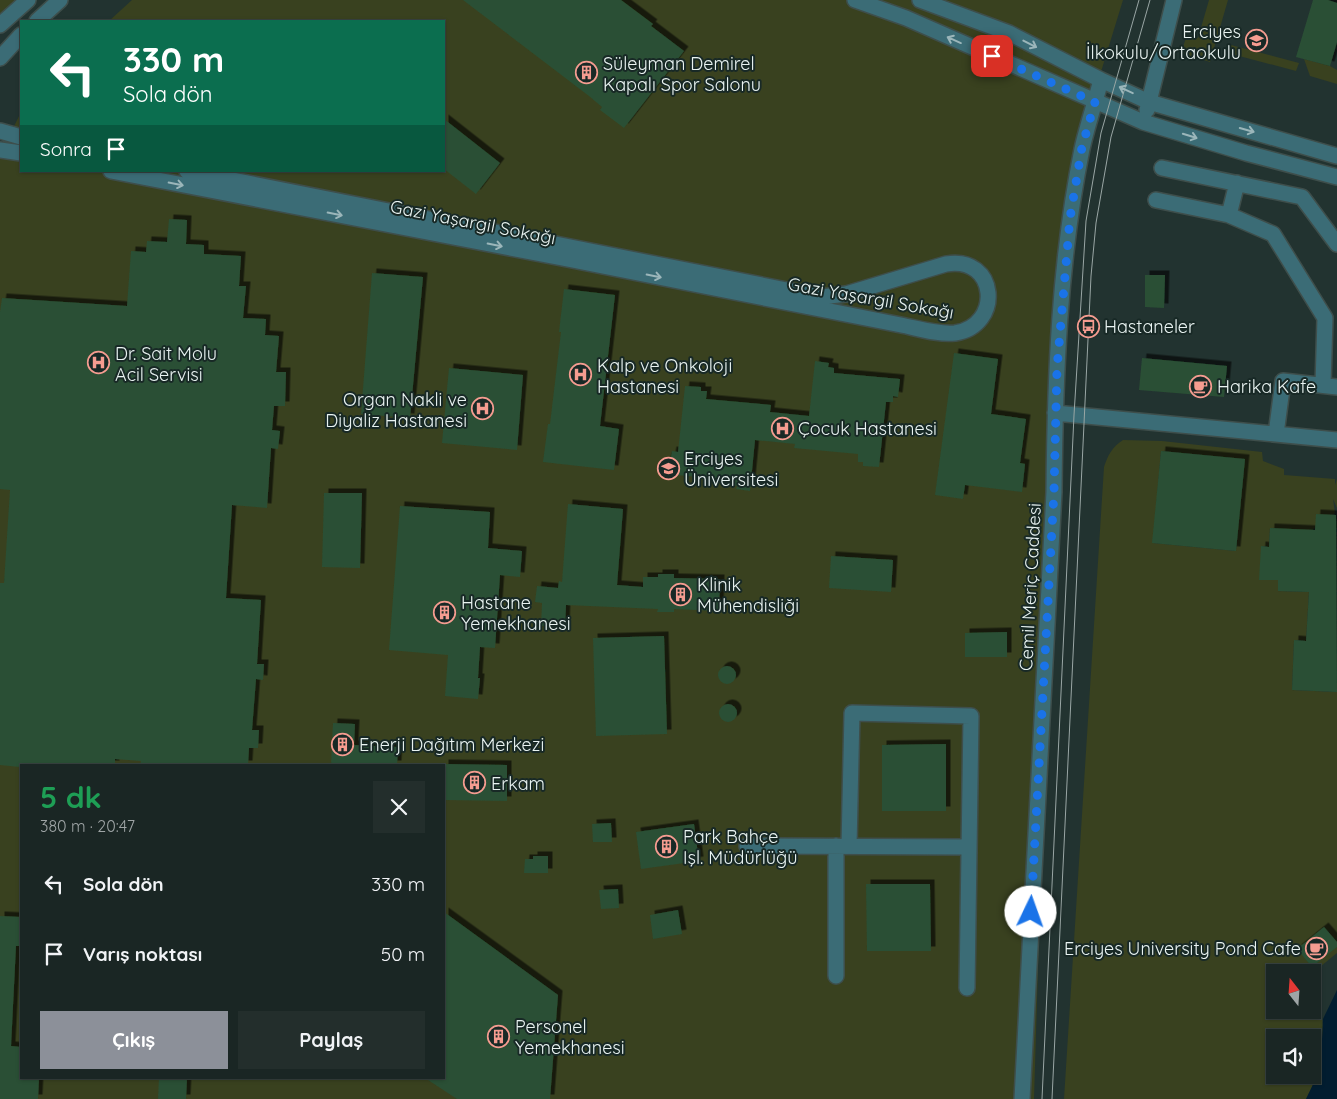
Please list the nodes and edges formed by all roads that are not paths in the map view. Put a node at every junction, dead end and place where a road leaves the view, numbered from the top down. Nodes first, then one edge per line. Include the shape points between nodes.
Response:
1 (28, 0) edge
2 (60, 0) edge
3 (855, 0) edge
4 (920, 0) edge
5 (1174, 0) edge
6 (38, 20) edge
7 (0, 26) edge
8 (20, 36) edge
9 (0, 58) edge
10 (1101, 80) junction
11 (1095, 102) junction
12 (1149, 102) junction
13 (1143, 122) junction
14 (0, 131) edge
15 (20, 137) edge
16 (0, 150) edge
17 (20, 153) edge
18 (1337, 156) edge
19 (1162, 168) dead end
20 (116, 172) edge
21 (192, 172) edge
22 (1337, 178) edge
23 (1237, 183) junction
24 (1156, 200) dead end
25 (1229, 215) junction
26 (1337, 244) edge
27 (1330, 386) edge
28 (1055, 413) junction
29 (1276, 434) junction
30 (1337, 440) edge
31 (747, 846) dead end
32 (842, 846) junction
33 (968, 847) junction
34 (836, 976) dead end
35 (967, 988) dead end
36 (1022, 1099) edge

1 - 7 street
2 - 6 street
11 -> 3 street via 906,18
4 -> 10 street via 1009,33
5 - 12 street
8 - 9 street
10 - 11 street, Cemil Meriç Caddesi
12 -> 10 street
11 - 13 street
11 - 28 street, Cemil Meriç Caddesi via 1082,147 1070,218
12 - 13 street
12 -> 18 street
13 -> 22 street
14 - 15 street
16 - 17 street
19 - 23 street
20 -> 21 street, Gazi Yaşargil Sokağı via 946,333 961,331 975,323 985,312 989,300 981,275 963,263 946,264 846,294 822,297
23 - 25 street
23 - 26 street via 1302,197
24 - 25 street
25 - 27 street via 1273,234 1325,318
27 - 29 street via 1283,381
28 - 29 street
28 - 36 street, Cemil Meriç Caddesi via 1054,492
29 - 30 street
31 - 32 street
32 - 33 street
32 - 33 street via 852,713 971,716
32 - 34 street
33 - 35 street

